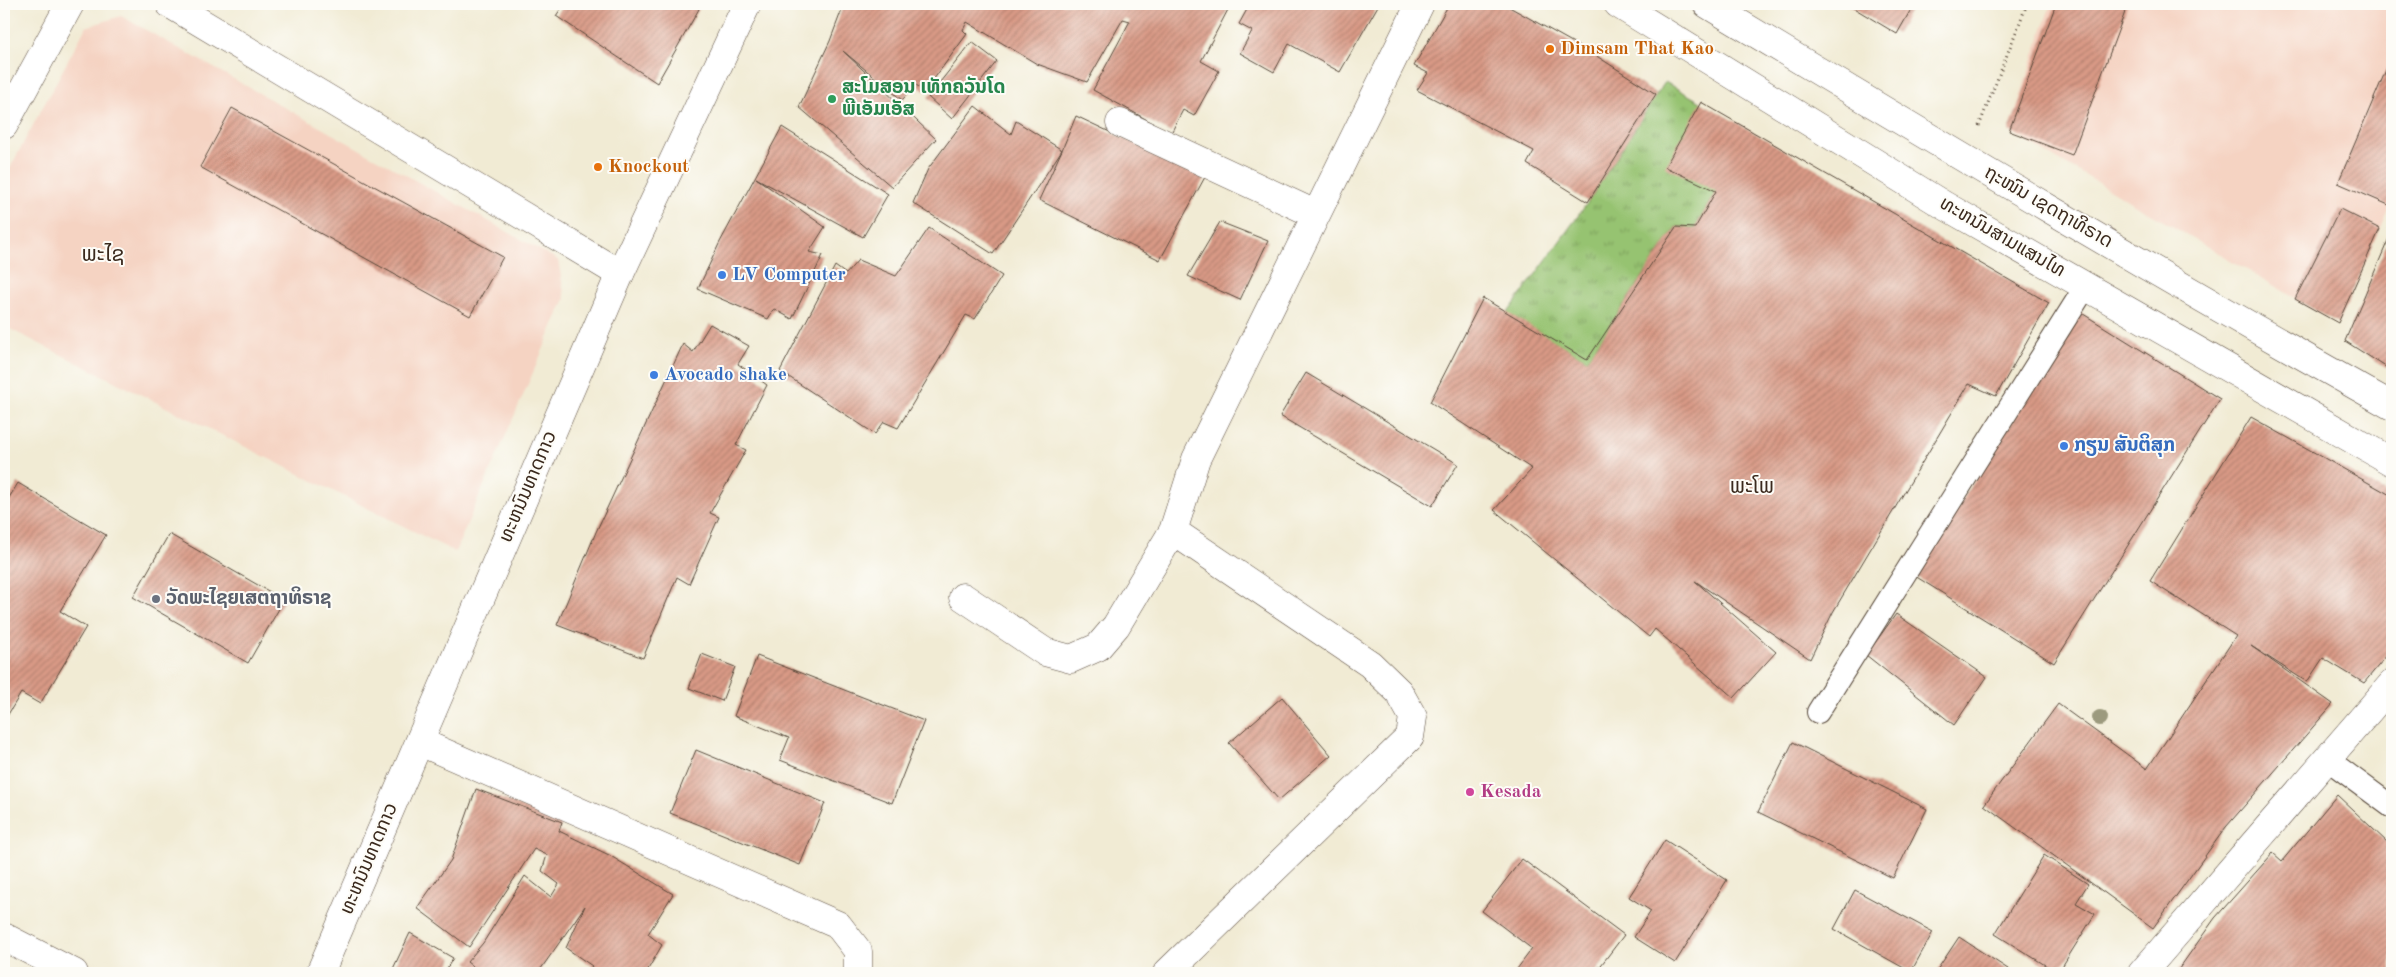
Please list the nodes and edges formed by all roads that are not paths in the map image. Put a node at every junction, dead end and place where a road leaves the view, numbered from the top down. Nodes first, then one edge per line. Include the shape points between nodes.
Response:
1 (70, 4) edge
2 (170, 4) edge
3 (747, 4) edge
4 (1420, 4) edge
5 (1618, 4) edge
6 (1707, 4) edge
7 (1120, 123) dead end
8 (4, 125) edge
9 (1315, 214) junction
10 (620, 274) junction
11 (2086, 286) junction
12 (2392, 406) edge
13 (2392, 462) edge
14 (1173, 532) junction
15 (963, 597) dead end
16 (2392, 684) edge
17 (1818, 712) dead end
18 (420, 742) junction
19 (2327, 759) junction
20 (2392, 806) edge
21 (4, 937) edge
22 (74, 973) edge
23 (320, 973) edge
24 (858, 973) edge
25 (1167, 973) edge
26 (2142, 973) edge

1 - 8 street
2 - 10 street
3 - 10 street, ທະຫນົນທາດກາວ
4 - 9 street
5 - 11 street, ທະຫນົນສາມແສນໄທ via 1942,204
6 - 12 street, ຖະໜົນ ເຊດຖາທິຣາດ via 1964,159
7 - 9 street
9 - 14 street via 1196,459
10 - 18 street, ທະຫນົນທາດກາວ
11 - 13 street, ທະຫນົນສາມແສນໄທ
11 - 17 lane
14 - 15 street via 1116,626 1098,647 1071,660 1046,652
14 - 25 street via 1370,664 1399,692 1413,717 1410,737
16 - 19 street
18 - 23 street, ທະຫນົນທາດກາວ
18 - 24 street via 838,925 858,951
19 - 20 lane
19 - 26 street
21 - 22 street

